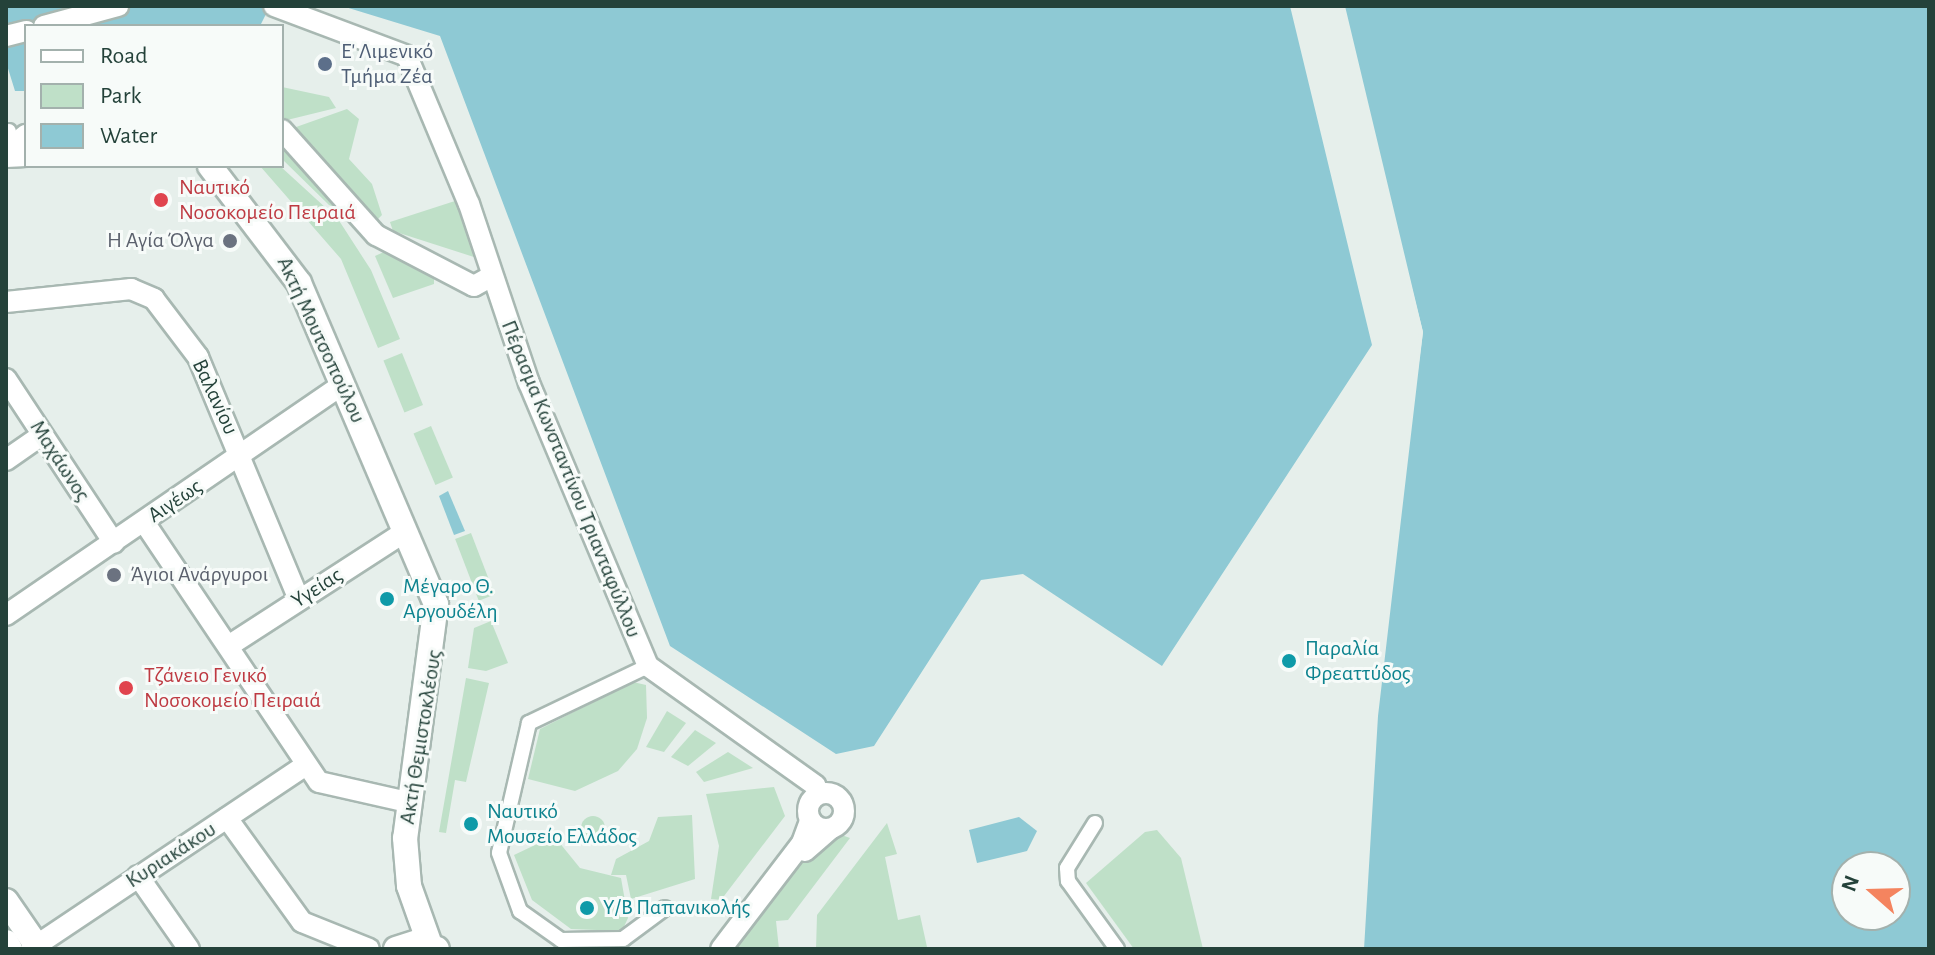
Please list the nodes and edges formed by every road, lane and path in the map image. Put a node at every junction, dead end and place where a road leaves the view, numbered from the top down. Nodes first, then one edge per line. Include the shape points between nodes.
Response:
1 (118, 6) edge
2 (276, 6) edge
3 (51, 24) edge
4 (284, 132) edge
5 (212, 168) edge
6 (492, 276) junction
7 (6, 302) edge
8 (6, 379) edge
9 (342, 385) junction
10 (42, 435) junction
11 (242, 455) junction
12 (6, 460) edge
13 (144, 522) junction
14 (405, 532) junction
15 (114, 543) junction
16 (299, 600) junction
17 (6, 615) edge
18 (230, 645) junction
19 (648, 666) junction
20 (306, 765) junction
21 (816, 786) dead end
22 (408, 802) junction
23 (227, 818) junction
24 (810, 821) junction
25 (1095, 823) dead end
26 (829, 830) junction
27 (138, 876) junction
28 (6, 901) edge
29 (665, 908) dead end
30 (6, 942) edge
31 (433, 947) edge
32 (36, 948) edge
33 (10, 949) edge
34 (189, 949) edge
35 (369, 949) edge
36 (396, 949) edge
37 (721, 949) edge
38 (729, 949) edge
39 (1117, 949) edge

1 - 3 street
2 - 6 street, Πέρασμα Κωνσταντίνου Τριανταφύλλου via 407,56
4 - 6 street via 365,226 474,286
5 - 9 main road, Ακτή Μουτσοπούλου via 285,257
6 - 19 street, Πέρασμα Κωνσταντίνου Τριανταφύλλου via 611,590
7 - 11 street, Βαλανίου via 127,289 148,294 198,357
8 - 10 street, Μαχάωνος
9 - 11 street, Αιγέως
9 - 14 main road, Ακτή Μουτσοπούλου
10 - 12 street
10 - 15 street, Μαχάωνος
11 - 13 street, Αιγέως
11 - 16 street, Βαλανίου
13 - 15 street, Αιγέως
13 - 18 street
14 - 16 street, Υγείας
14 - 22 main road, Ακτή Θεμιστοκλέους via 439,622
15 - 17 street, Αιγέως
16 - 18 street, Υγείας
18 - 20 street
19 - 21 street, Πέρασμα Κωνσταντίνου Τριανταφύλλου
19 - 29 street via 529,723 499,853 520,911 561,940 623,939
20 - 22 street via 330,788
20 - 23 street, Κυριακάκου
22 - 31 main road, Ακτή Θεμιστοκλέους via 406,872
23 - 27 street, Κυριακάκου
23 - 35 street via 302,922
24 - 26 street
24 - 26 street via 814,797 835,795 845,810
24 - 37 street via 802,843
25 - 39 street via 1067,868 1068,881
26 - 38 street via 814,838
27 - 32 street, Κυριακάκου
27 - 34 street
28 - 32 main road
30 - 33 main road
31 - 36 main road

